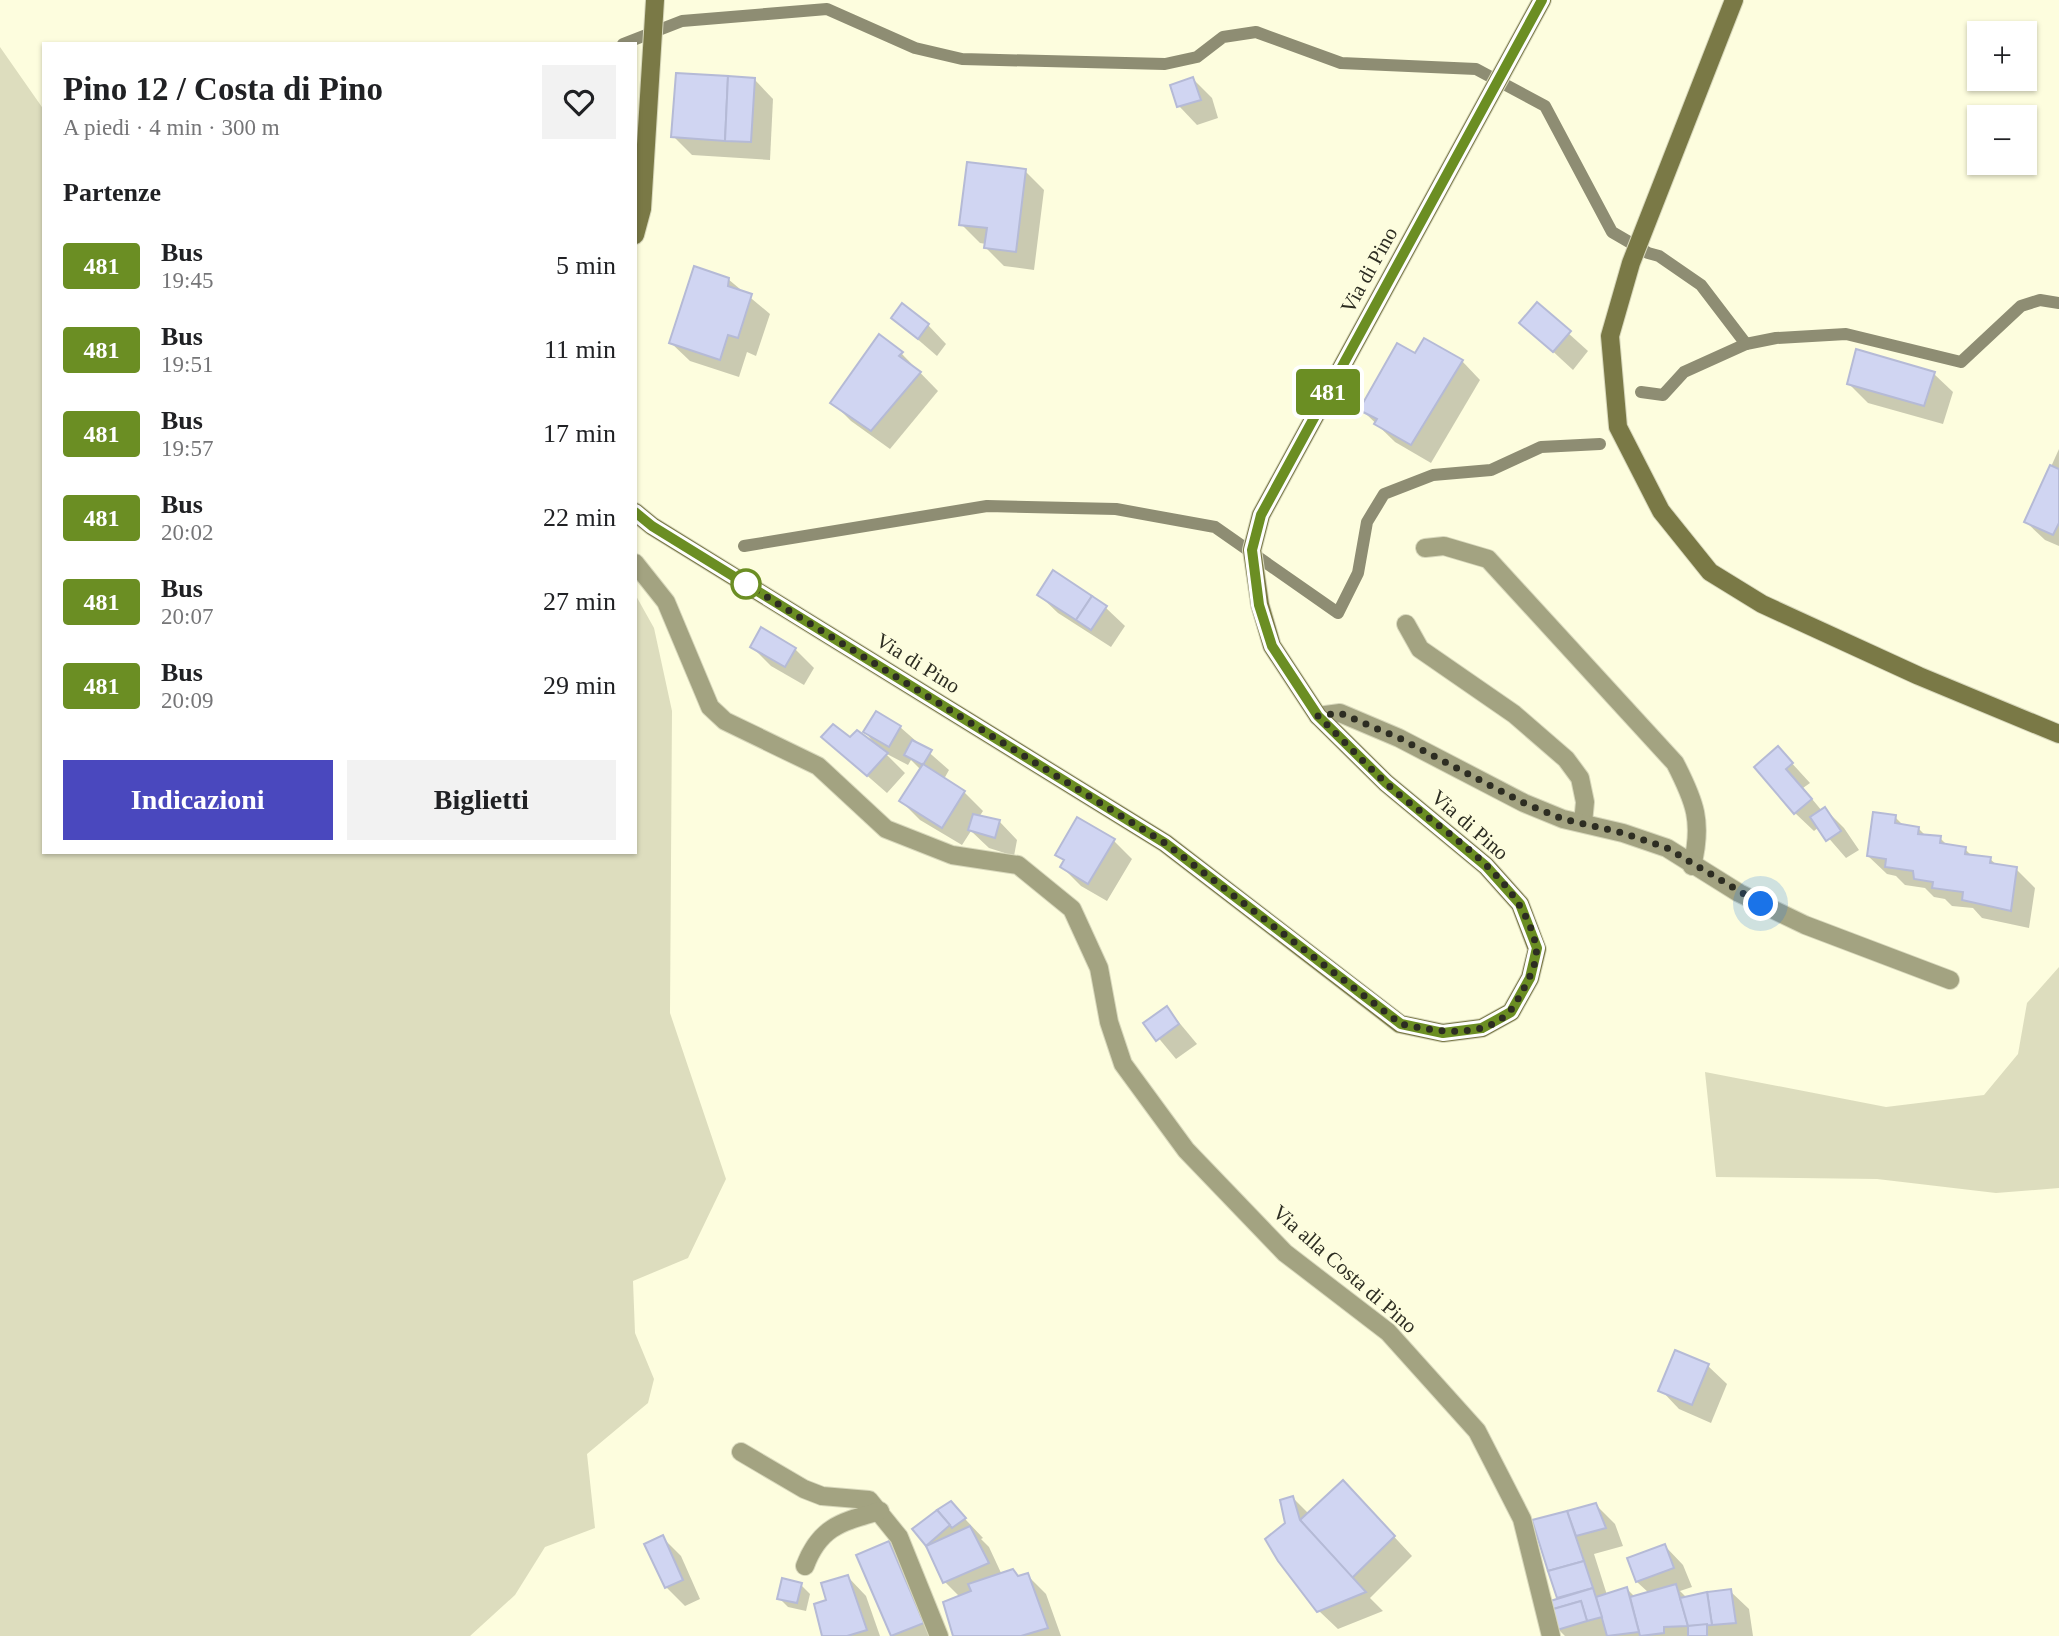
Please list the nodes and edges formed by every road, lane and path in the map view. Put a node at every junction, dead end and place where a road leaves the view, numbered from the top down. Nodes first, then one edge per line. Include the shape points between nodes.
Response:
1 (655, 0) edge
2 (1542, 0) edge
3 (1734, 0) edge
4 (637, 228) edge
5 (637, 514) edge
6 (1425, 548) dead end
7 (637, 566) edge
8 (1406, 624) dead end
9 (1318, 716) junction
10 (2059, 734) edge
11 (1583, 822) junction
12 (1692, 866) junction
13 (1950, 980) dead end
14 (741, 1452) dead end
15 (880, 1511) junction
16 (805, 1566) dead end
17 (939, 1636) edge
18 (1551, 1636) edge

1 - 4 street via 642,209
2 - 9 street, Via di Pino via 1261,515 1252,550 1259,605 1272,646
3 - 10 street via 1631,263 1611,336 1618,426 1661,511 1710,572 1762,604
5 - 9 street, Via di Pino via 1165,843 1401,1024 1443,1033 1482,1028 1511,1012 1530,978 1537,948 1520,904 1486,866 1386,783
6 - 12 street via 1444,546 1488,559 1675,763 1697,816
7 - 18 street, Via alla Costa di Pino via 666,602 710,707 725,721 818,766 886,829 952,855 1018,865 1072,909 1099,968 1109,1022 1123,1063 1186,1150 1285,1253 1388,1332 1477,1431 1522,1519
8 - 11 street via 1420,649 1514,714 1566,759 1580,778
9 - 11 street via 1340,713 1524,803
11 - 12 street via 1667,848
12 - 13 street via 1805,925
14 - 15 street via 804,1489 822,1496 869,1500
15 - 16 street via 826,1531 816,1540
15 - 17 street via 899,1537

